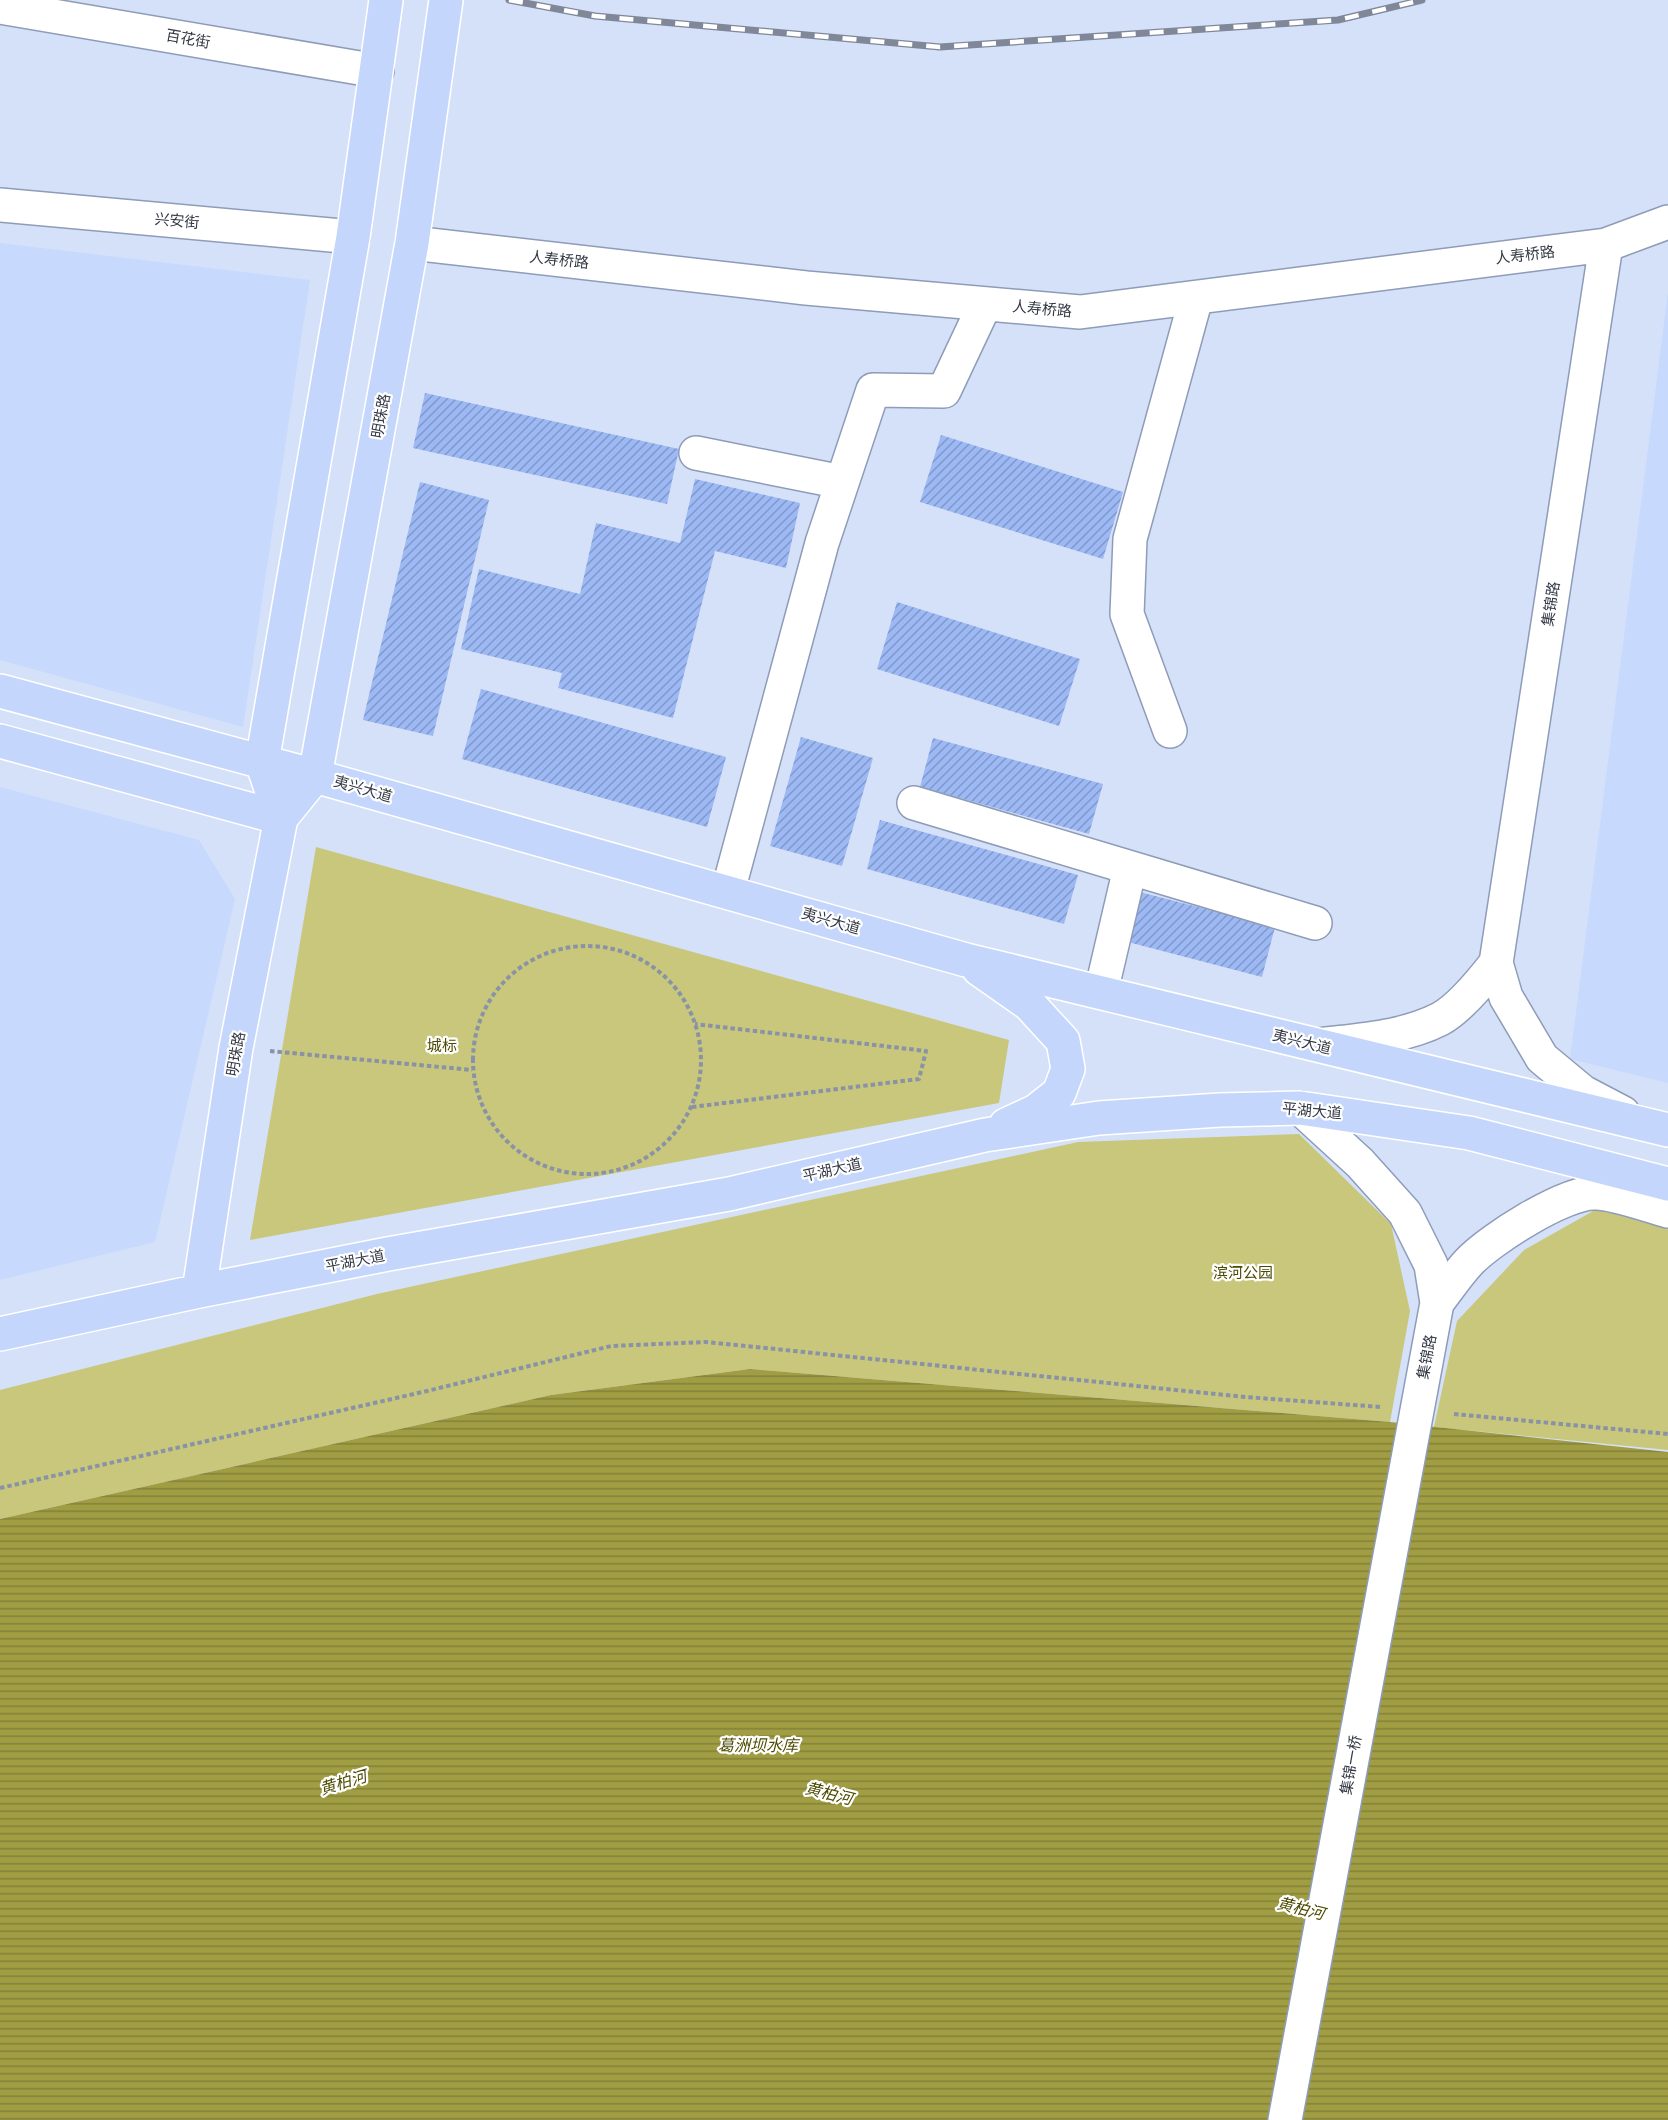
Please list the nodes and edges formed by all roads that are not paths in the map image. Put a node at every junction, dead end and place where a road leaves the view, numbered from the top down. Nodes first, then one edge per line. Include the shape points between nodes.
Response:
1 (386, 0) edge
2 (446, 0) edge
3 (0, 7) edge
4 (376, 71) junction
5 (0, 205) edge
6 (1668, 222) edge
7 (353, 237) junction
8 (412, 243) junction
9 (1606, 245) junction
10 (1196, 298) junction
11 (985, 304) junction
12 (696, 453) dead end
13 (842, 482) junction
14 (0, 691) edge
15 (1170, 732) dead end
16 (0, 741) edge
17 (262, 762) junction
18 (315, 776) junction
19 (914, 803) dead end
20 (281, 818) junction
21 (1130, 868) junction
22 (728, 891) junction
23 (1315, 923) dead end
24 (966, 960) junction
25 (1496, 963) junction
26 (1101, 992) junction
27 (1317, 1045) junction
28 (1300, 1108) junction
29 (1653, 1125) edge
30 (985, 1135) junction
31 (1668, 1184) edge
32 (1668, 1212) edge
33 (199, 1291) junction
34 (1437, 1303) junction
35 (0, 1334) edge
36 (0, 1358) edge
37 (1416, 1410) joint
38 (1285, 2120) edge

1 - 4 main road, 明珠路
2 - 8 main road, 明珠路
3 - 4 street, 百花街
4 - 7 main road, 明珠路
5 - 7 street, 兴安街
6 - 9 street, 人寿桥路
7 - 17 main road, 明珠路
8 - 11 street, 人寿桥路 via 806,288
8 - 18 main road, 明珠路
9 - 10 street, 人寿桥路
9 - 25 street, 集锦路
10 - 11 street, 人寿桥路 via 1080,312
10 - 15 street via 1130,540 1127,614
11 - 13 street via 944,391 873,390
12 - 13 street
13 - 22 street
14 - 17 main road, 夷兴大道
16 - 20 main road
17 - 18 main road, 夷兴大道
17 - 20 main road, 明珠路
18 - 20 main road, 明珠路
18 - 22 main road, 夷兴大道
19 - 21 street
20 - 33 main road, 明珠路 via 236,1048
21 - 23 street
21 - 26 street
22 - 24 main road, 夷兴大道
24 - 26 main road, 夷兴大道
24 - 30 main road via 1029,1004 1063,1041 1068,1069 1059,1093 1036,1111
25 - 27 street via 1477,988 1442,1018 1407,1032
25 - 29 street via 1506,997 1542,1058 1583,1092
26 - 27 main road, 夷兴大道
27 - 29 main road, 夷兴大道
28 - 30 main road, 平湖大道 via 1099,1118
28 - 31 main road, 平湖大道 via 1469,1133
28 - 34 street via 1360,1163 1405,1213 1431,1265
30 - 33 main road, 平湖大道 via 729,1194
32 - 34 street via 1598,1192 1582,1194 1545,1210 1500,1237 1469,1262
33 - 35 main road, 平湖大道
33 - 36 main road, 平湖大道 via 120,1328
34 - 37 street, 集锦路
37 - 38 street, 集锦一桥

